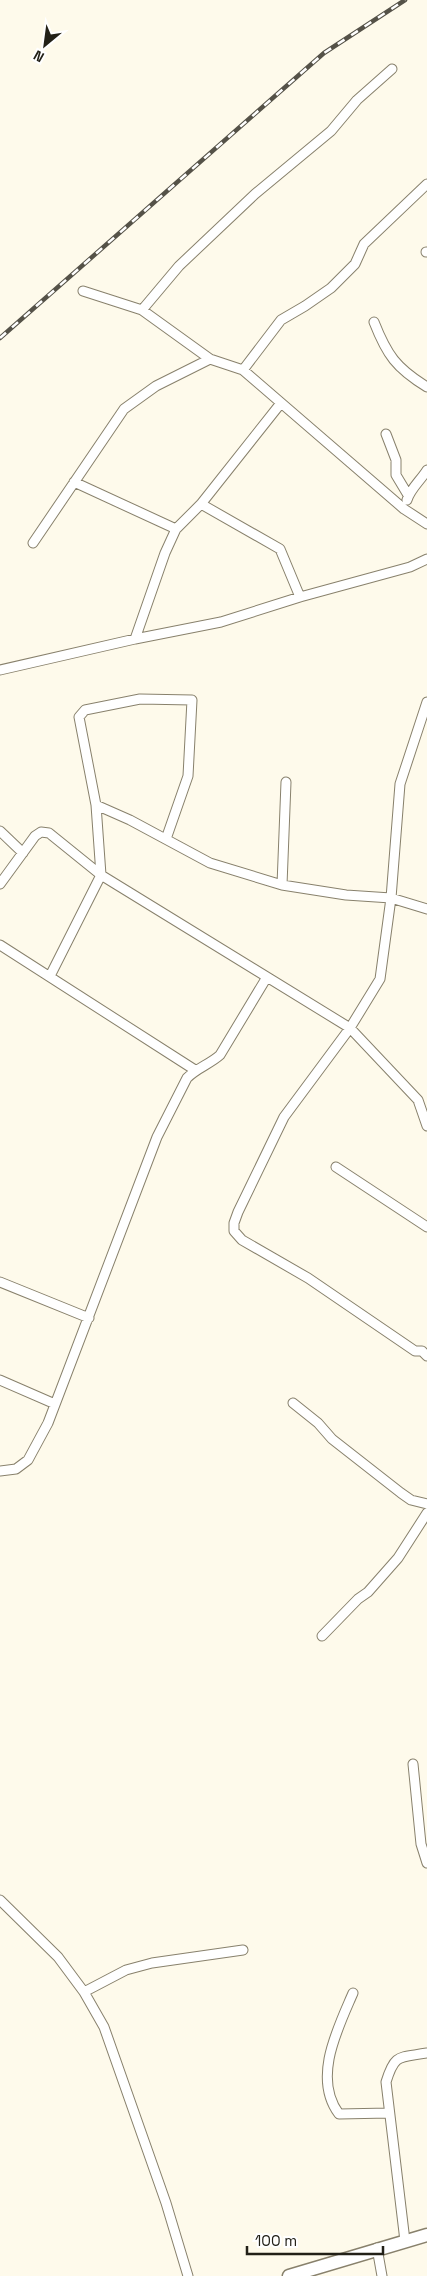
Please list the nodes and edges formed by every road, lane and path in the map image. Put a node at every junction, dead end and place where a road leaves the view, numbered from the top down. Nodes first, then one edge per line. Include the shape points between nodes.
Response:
1 (392, 69) dead end
2 (427, 184) edge
3 (83, 291) dead end
4 (142, 310) junction
5 (374, 322) dead end
6 (210, 359) junction
7 (243, 370) junction
8 (427, 387) edge
9 (281, 404) junction
10 (386, 434) dead end
11 (427, 470) edge
12 (74, 482) junction
13 (408, 494) junction
14 (201, 504) junction
15 (404, 509) junction
16 (427, 524) edge
17 (176, 529) junction
18 (33, 542) dead end
19 (427, 559) edge
20 (300, 597) junction
21 (135, 639) junction
22 (0, 670) edge
23 (427, 702) edge
24 (286, 782) dead end
25 (96, 805) junction
26 (0, 831) edge
27 (166, 839) junction
28 (23, 853) junction
29 (101, 875) junction
30 (0, 884) edge
31 (282, 885) junction
32 (392, 898) junction
33 (427, 909) edge
34 (0, 945) edge
35 (50, 976) junction
36 (267, 977) junction
37 (350, 1028) junction
38 (195, 1070) junction
39 (427, 1126) edge
40 (336, 1167) dead end
41 (427, 1227) edge
42 (0, 1282) edge
43 (89, 1318) junction
44 (425, 1350) edge
45 (0, 1380) edge
46 (293, 1403) dead end
47 (56, 1404) junction
48 (0, 1471) edge
49 (427, 1504) edge
50 (427, 1513) edge
51 (322, 1636) dead end
52 (413, 1764) dead end
53 (427, 1863) edge
54 (0, 1900) edge
55 (244, 1950) dead end
56 (84, 1992) junction
57 (353, 1993) dead end
58 (427, 2053) edge
59 (389, 2114) junction
60 (427, 2235) edge
61 (405, 2241) junction
62 (378, 2248) junction
63 (188, 2276) edge
64 (289, 2276) edge
65 (382, 2276) edge

1 - 4 street via 357,100 331,131 255,194 179,266
2 - 7 street via 364,244 355,264 331,288 281,320
3 - 4 street
4 - 6 street
5 - 8 street via 385,350 409,376
6 - 7 street
6 - 12 street via 156,386 124,409
7 - 9 street
9 - 14 street
9 - 15 street
10 - 13 street via 396,460 396,476
11 - 13 street
12 - 17 street
12 - 18 street
13 - 15 street
14 - 17 street
14 - 20 street via 280,549
15 - 16 street
17 - 21 street
19 - 20 street via 410,567
20 - 21 street via 221,622
21 - 22 street
23 - 32 street via 400,784
24 - 31 street
25 - 27 street
25 - 27 street via 80,728 79,717 85,710 140,699 192,700 188,776
25 - 29 street
26 - 28 street
27 - 31 street via 210,863
28 - 29 street via 41,832 49,833
28 - 30 street
29 - 35 street
29 - 36 street
31 - 32 street
32 - 33 street
32 - 37 street via 380,979
34 - 35 street
35 - 38 street
36 - 37 street
36 - 38 street via 220,1055
37 - 39 street via 418,1100
37 - 44 street via 284,1117 236,1217 234,1231 242,1240 308,1278 415,1351
38 - 43 street via 187,1078 157,1136
40 - 41 street
42 - 43 street
43 - 47 street
45 - 47 street
46 - 49 street via 401,1493 411,1500
47 - 48 street via 28,1460 16,1469
50 - 51 street via 398,1558
52 - 53 street via 421,1844
54 - 56 street via 58,1957
55 - 56 street via 152,1963 126,1970
56 - 63 street via 104,2027
57 - 59 street via 332,2040 327,2072 331,2096 339,2114
58 - 59 street via 397,2058 392,2064 386,2082
59 - 61 street
60 - 61 main road
61 - 62 main road
62 - 64 main road
62 - 65 street

